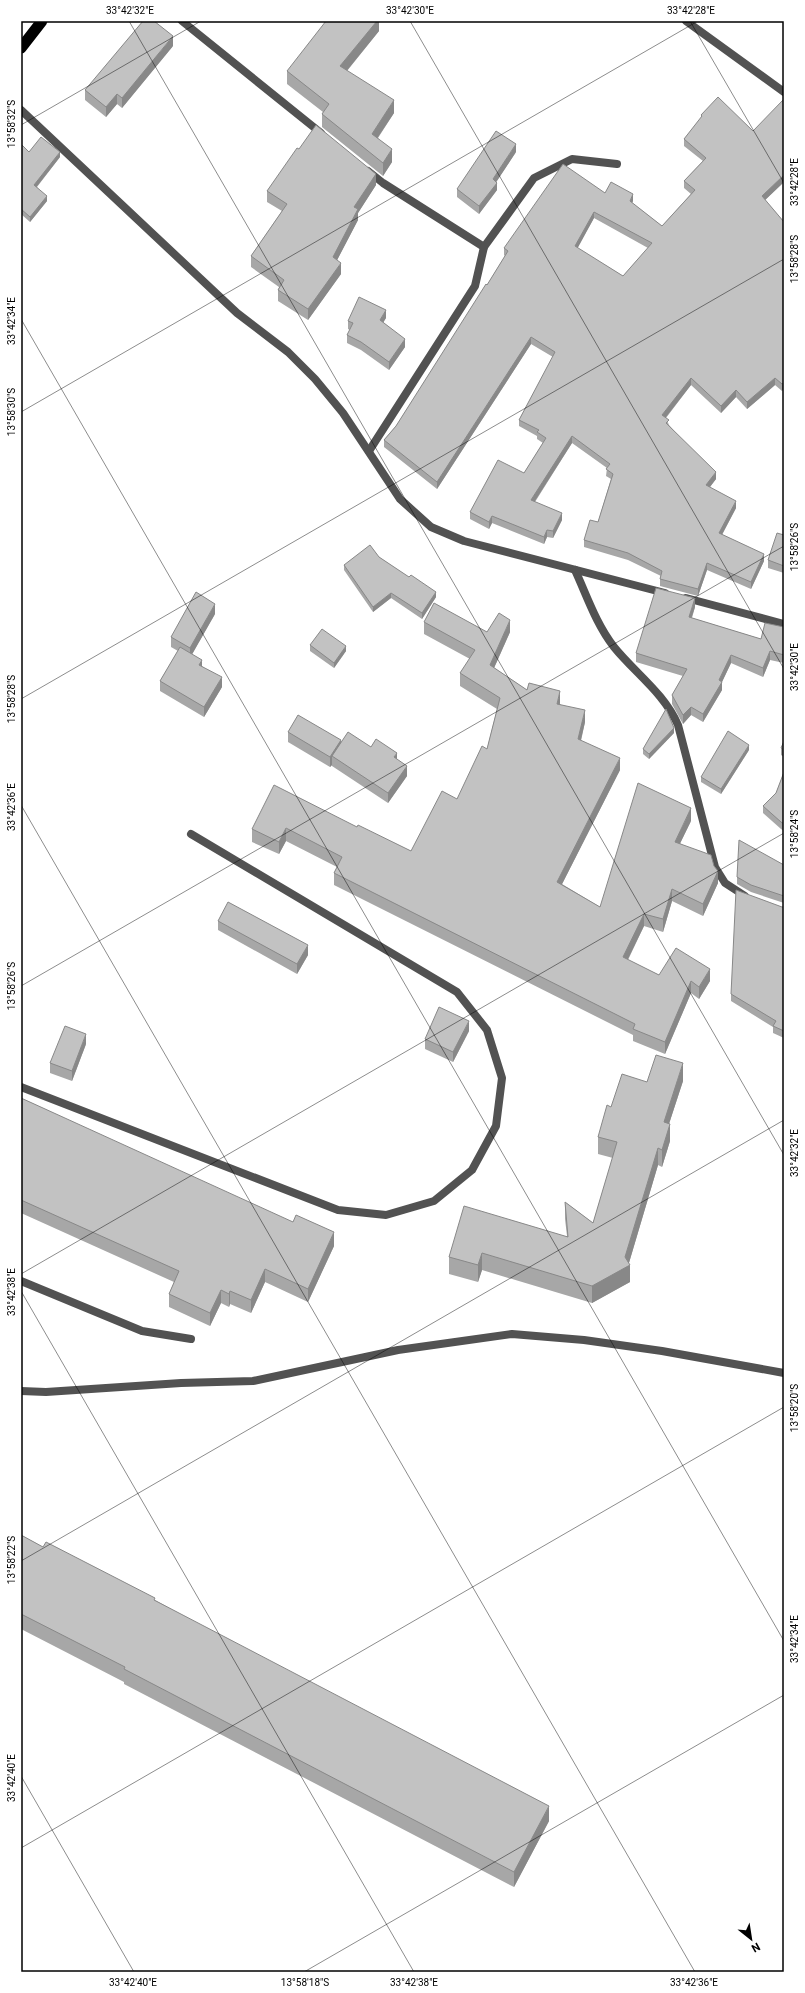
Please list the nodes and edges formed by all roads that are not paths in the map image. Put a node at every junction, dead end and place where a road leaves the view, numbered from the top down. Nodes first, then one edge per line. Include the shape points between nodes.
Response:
1 (42, 21) edge
2 (182, 21) edge
3 (686, 21) edge
4 (21, 48) edge
5 (784, 92) edge
6 (21, 110) edge
7 (328, 139) edge
8 (359, 164) edge
9 (617, 164) dead end
10 (484, 247) junction
11 (369, 451) junction
12 (575, 570) junction
13 (784, 624) edge
14 (191, 834) dead end
15 (754, 898) edge
16 (21, 1087) edge
17 (21, 1281) edge
18 (191, 1339) dead end
19 (784, 1373) edge
20 (21, 1391) edge

1 - 4 highway
2 - 7 street
3 - 5 street
6 - 11 street via 237,313 288,352 315,379
8 - 10 street
9 - 10 street via 572,159 534,178
10 - 11 street via 475,286
11 - 12 street via 400,498 431,527 464,541
12 - 13 street
12 - 15 street via 600,625 613,646 664,700 678,724 720,876 734,890
14 - 16 street via 457,992 487,1030 502,1078 496,1126 472,1170 434,1201 386,1215 338,1210
17 - 18 street via 142,1332
19 - 20 street via 662,1351 584,1340 512,1334 398,1350 253,1381 46,1392

